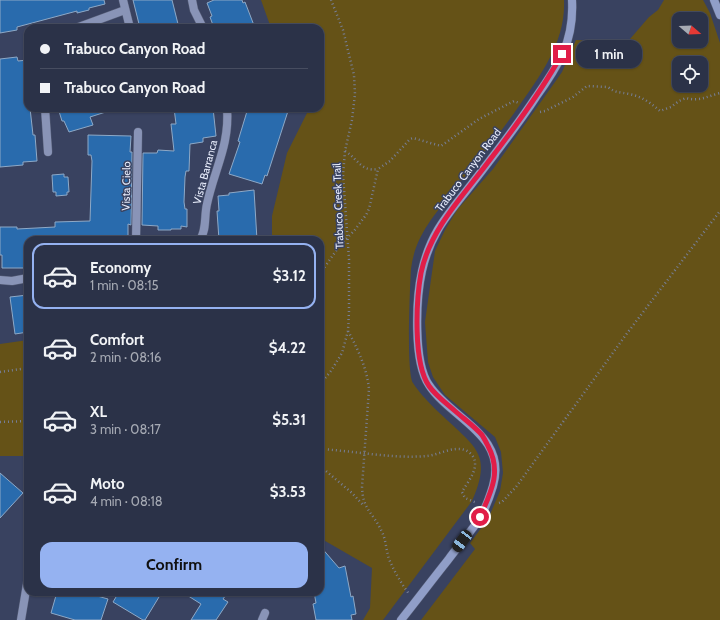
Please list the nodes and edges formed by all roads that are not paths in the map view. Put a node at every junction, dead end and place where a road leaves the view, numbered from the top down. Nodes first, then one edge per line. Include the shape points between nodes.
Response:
1 (123, 0) edge
2 (192, 0) edge
3 (572, 0) edge
4 (714, 0) edge
5 (125, 10) junction
6 (720, 15) edge
7 (87, 24) edge
8 (129, 24) edge
9 (200, 24) edge
10 (45, 112) edge
11 (227, 112) edge
12 (138, 132) dead end
13 (48, 152) dead end
14 (136, 236) edge
15 (201, 236) edge
16 (24, 279) edge
17 (0, 280) edge
18 (25, 596) edge
19 (21, 620) edge
20 (401, 620) edge

1 - 5 street
2 - 9 street
3 - 20 main road, Trabuco Canyon Road via 569,33 562,54 529,108 440,225 428,249 421,274 418,298 418,351 423,374 429,386 440,398 483,436 493,455 495,469 493,484 480,517
4 - 6 main road
5 - 7 street
5 - 8 street
10 - 13 street
11 - 15 street, Vista Barranca via 223,151 208,197
12 - 14 street, Vista Cielo
16 - 17 street
18 - 19 street

